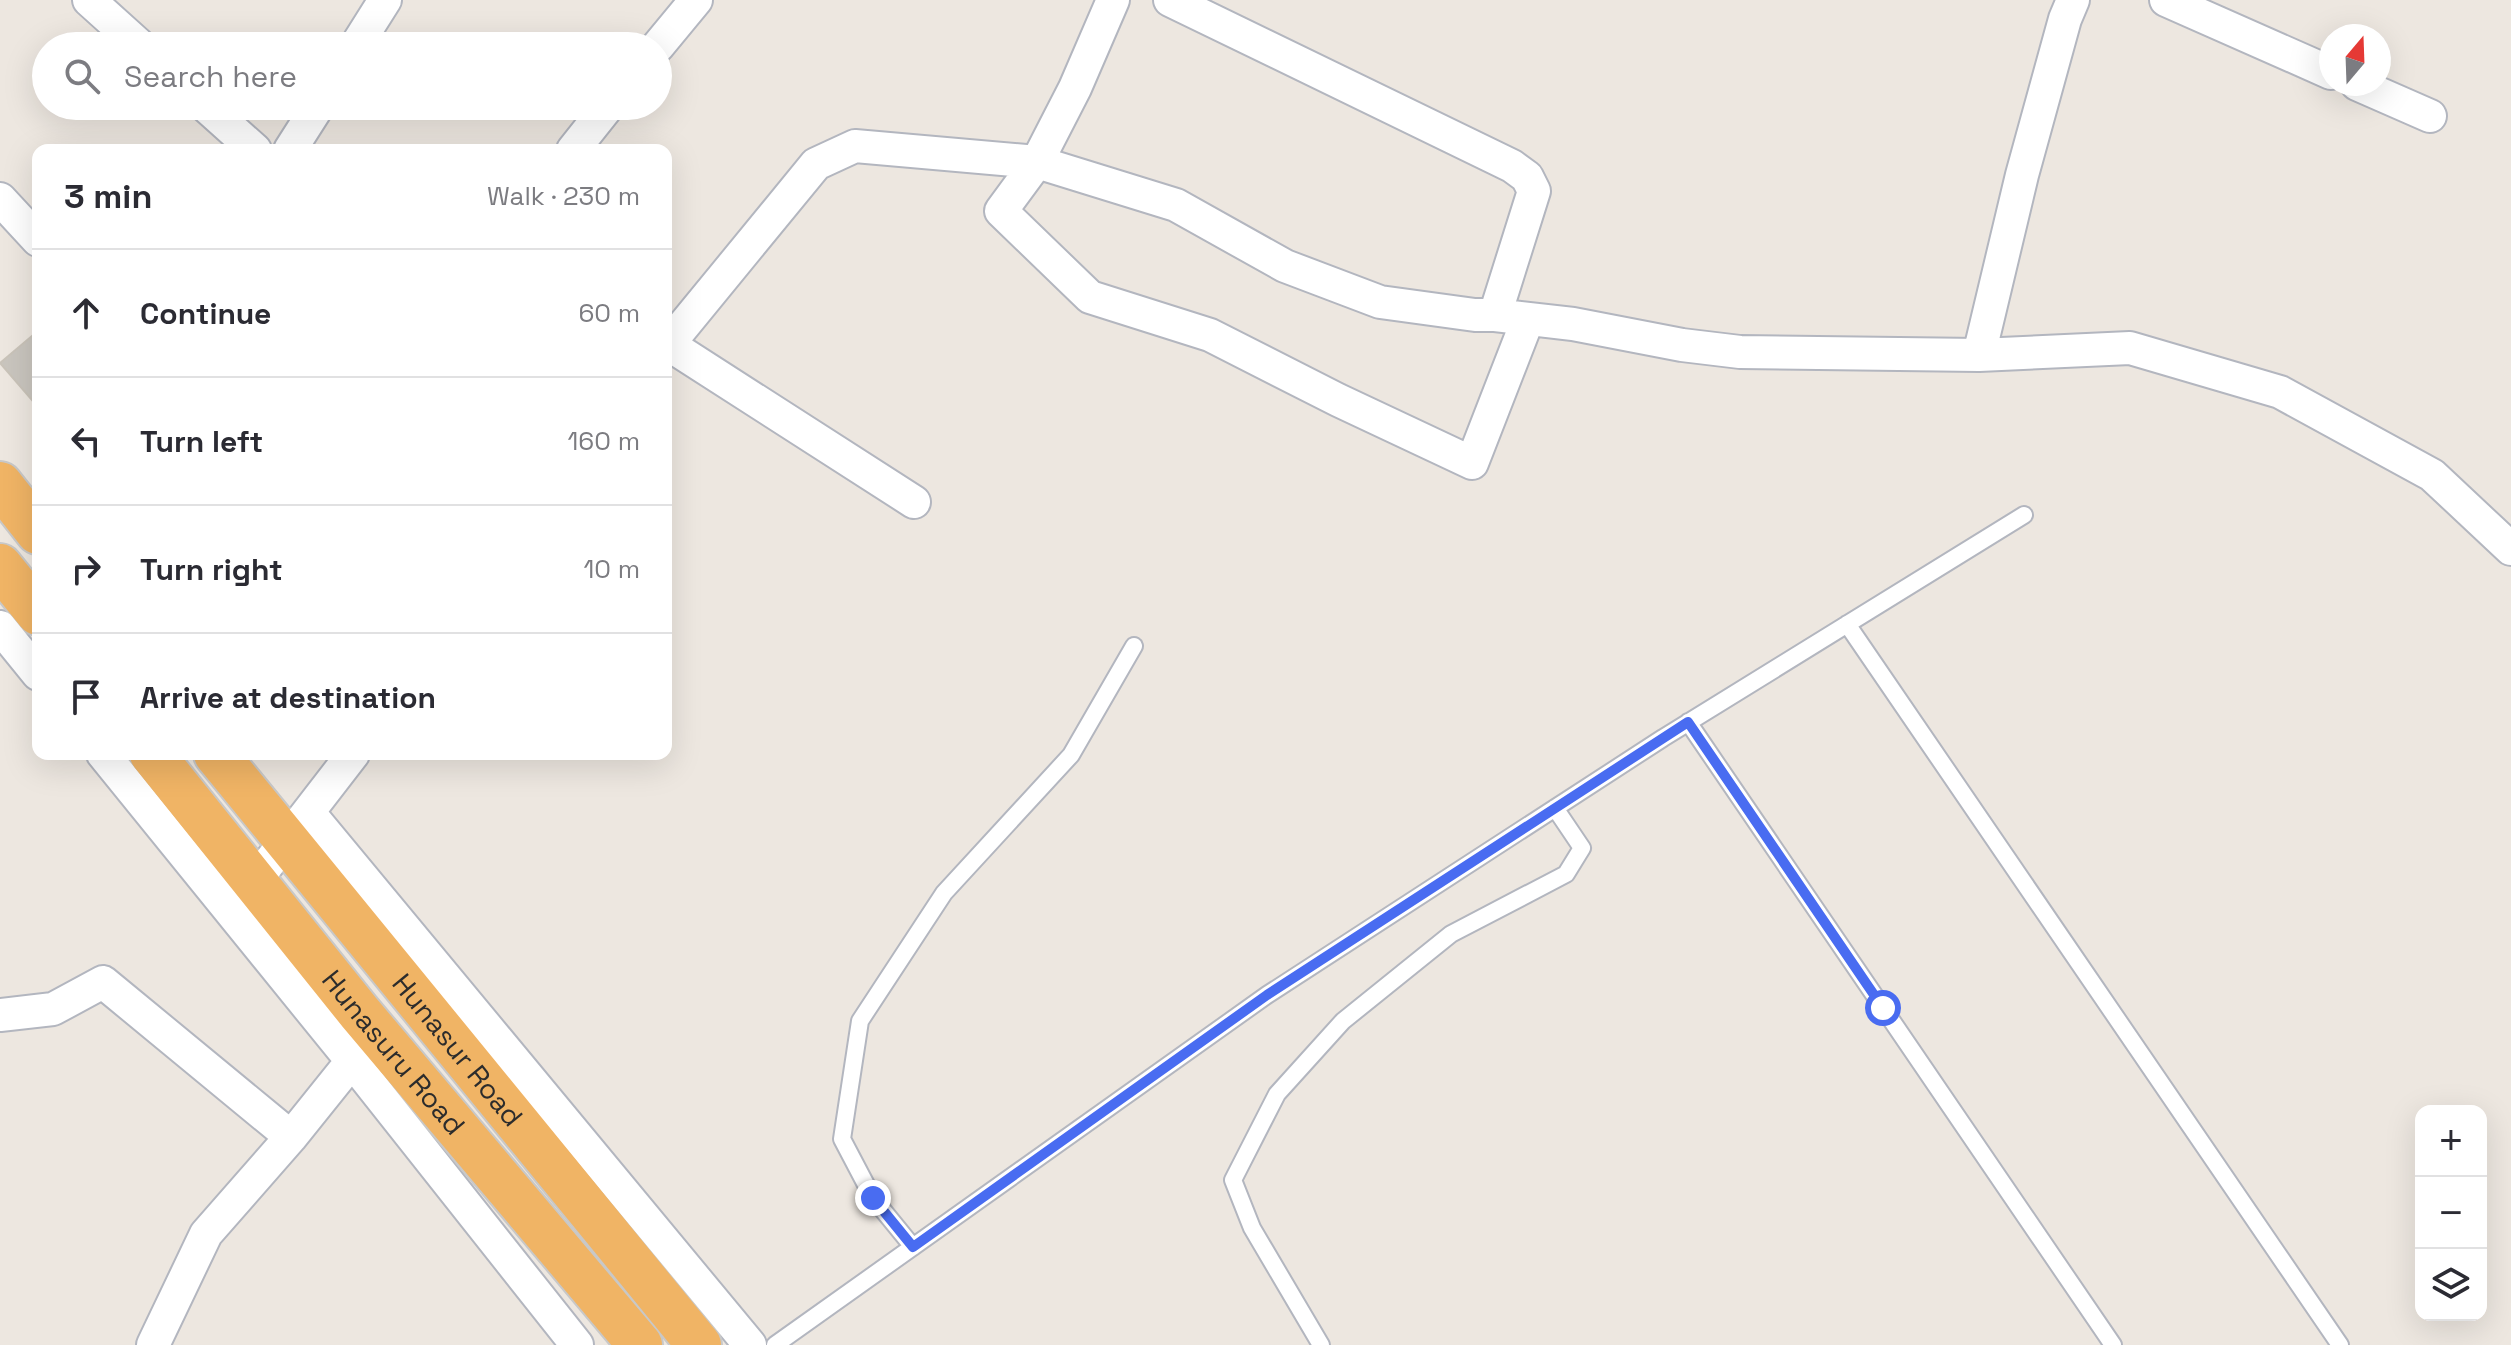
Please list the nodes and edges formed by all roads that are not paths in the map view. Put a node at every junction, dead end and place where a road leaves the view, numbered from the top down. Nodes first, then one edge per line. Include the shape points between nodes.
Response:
1 (89, 0) edge
2 (385, 0) edge
3 (696, 0) edge
4 (1113, 0) edge
5 (1170, 0) edge
6 (2073, 0) edge
7 (2166, 0) edge
8 (124, 32) edge
9 (365, 32) edge
10 (670, 32) edge
11 (2319, 68) edge
12 (2384, 96) edge
13 (2430, 116) dead end
14 (222, 120) edge
15 (309, 120) edge
16 (597, 120) edge
17 (248, 144) edge
18 (294, 144) edge
19 (578, 144) edge
20 (1037, 162) junction
21 (0, 199) edge
22 (32, 234) edge
23 (1495, 315) junction
24 (1528, 319) junction
25 (672, 339) edge
26 (672, 348) edge
27 (1979, 355) junction
28 (0, 484) edge
29 (914, 502) dead end
30 (2024, 515) dead end
31 (32, 524) edge
32 (2511, 549) edge
33 (0, 566) edge
34 (32, 606) edge
35 (1847, 624) junction
36 (0, 627) edge
37 (1134, 646) dead end
38 (32, 667) edge
39 (1688, 722) junction
40 (108, 760) edge
41 (157, 760) edge
42 (223, 760) edge
43 (348, 760) edge
44 (1555, 808) junction
45 (297, 827) junction
46 (255, 881) junction
47 (0, 1015) edge
48 (352, 1061) junction
49 (291, 1137) junction
50 (913, 1247) junction
51 (153, 1345) edge
52 (577, 1345) edge
53 (640, 1345) edge
54 (699, 1345) edge
55 (750, 1345) edge
56 (775, 1345) edge
57 (1321, 1345) edge
58 (2113, 1345) edge
59 (2340, 1345) edge

1 - 8 street
2 - 9 street
3 - 10 street
4 - 20 street
5 - 23 street via 1527,177 1534,191
6 - 27 street via 2022,175
7 - 11 street
12 - 13 street
14 - 17 street
15 - 18 street
16 - 19 street
20 - 23 street via 1176,205 1285,266 1380,302
20 - 24 street via 1001,211 1090,297 1210,335 1472,463
20 - 25 street via 855,146 816,164
21 - 22 street
23 - 24 street
24 - 27 street via 1740,352
26 - 29 street
27 - 32 street via 2130,348 2280,392 2432,475
28 - 31 highway
30 - 35 lane
33 - 34 highway
35 - 39 lane
35 - 59 lane
36 - 38 street
37 - 50 lane via 1071,755 944,893 860,1021 842,1139 873,1198
39 - 44 lane
39 - 58 lane
40 - 48 street
41 - 46 highway, Hunasuru Road
42 - 45 highway, Hunasur Road
43 - 45 street
44 - 50 lane via 1267,995
44 - 57 lane via 1582,848 1566,874 1451,934 1343,1021 1277,1094 1233,1180 1252,1228
45 - 46 street
45 - 54 highway, Hunasur Road
45 - 55 street
46 - 53 highway, Hunasuru Road
47 - 49 street via 53,1009 103,982
48 - 49 street
48 - 52 street
49 - 51 street via 206,1234
50 - 56 lane

